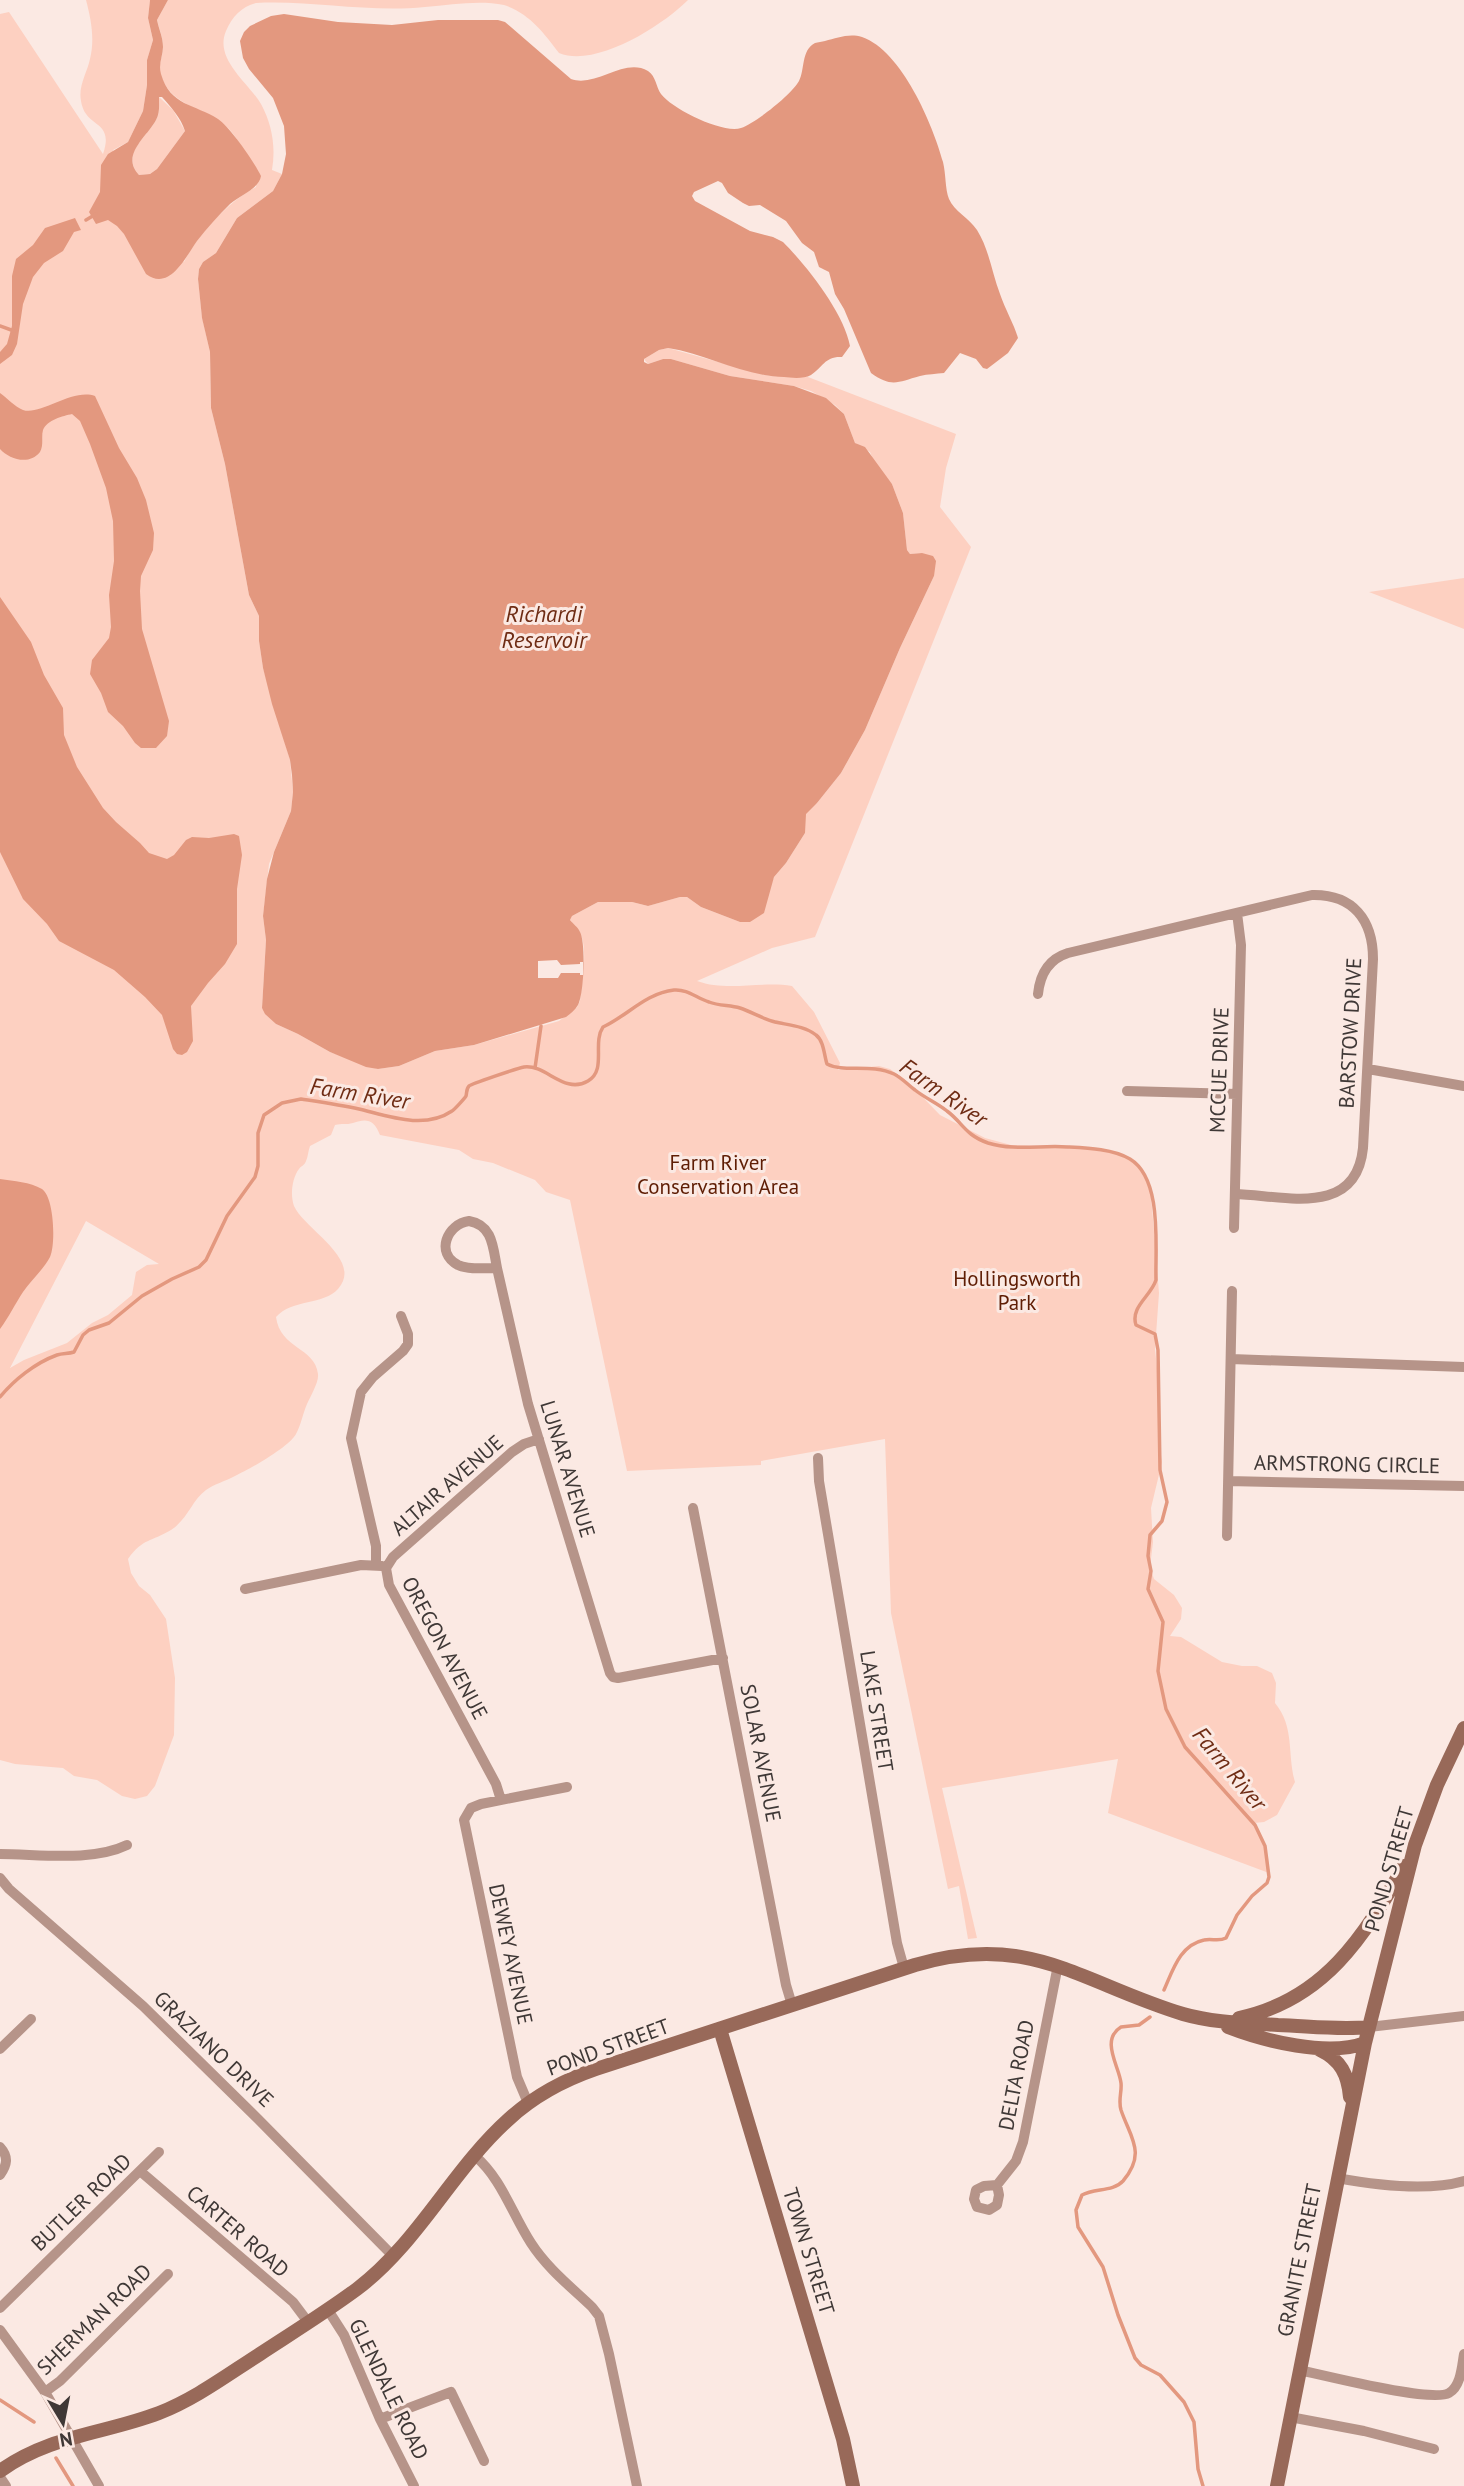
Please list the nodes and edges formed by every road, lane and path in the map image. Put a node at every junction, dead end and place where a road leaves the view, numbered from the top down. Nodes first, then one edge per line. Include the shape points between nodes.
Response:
1 (1237, 913) junction
2 (1038, 994) dead end
3 (1368, 1069) junction
4 (1464, 1086) edge
5 (1127, 1091) dead end
6 (1237, 1094) junction
7 (1235, 1194) junction
8 (1234, 1228) dead end
9 (497, 1268) junction
10 (1232, 1291) dead end
11 (401, 1316) dead end
12 (1231, 1359) junction
13 (1464, 1367) edge
14 (539, 1440) junction
15 (818, 1458) dead end
16 (1228, 1481) junction
17 (1464, 1486) edge
18 (694, 1508) dead end
19 (1227, 1536) dead end
20 (381, 1566) junction
21 (245, 1589) dead end
22 (723, 1658) junction
23 (1464, 1727) edge
24 (567, 1787) dead end
25 (501, 1800) junction
26 (127, 1845) dead end
27 (1415, 1845) junction
28 (0, 1854) edge
29 (0, 1878) edge
30 (1058, 1965) junction
31 (904, 1968) junction
32 (792, 2005) junction
33 (1464, 2016) edge
34 (31, 2019) dead end
35 (1214, 2021) junction
36 (1369, 2027) junction
37 (720, 2029) junction
38 (1365, 2043) junction
39 (1309, 2046) junction
40 (0, 2049) edge
41 (528, 2103) junction
42 (1350, 2114) junction
43 (0, 2147) edge
44 (159, 2152) dead end
45 (475, 2156) junction
46 (141, 2171) junction
47 (0, 2175) edge
48 (1337, 2178) junction
49 (1464, 2181) edge
50 (997, 2185) dead end
51 (394, 2257) junction
52 (169, 2274) dead end
53 (0, 2308) edge
54 (328, 2310) junction
55 (309, 2322) junction
56 (0, 2330) edge
57 (1464, 2354) edge
58 (1299, 2370) junction
59 (45, 2392) junction
60 (1290, 2417) junction
61 (380, 2419) junction
62 (71, 2436) junction
63 (1434, 2449) dead end
64 (484, 2461) dead end
65 (0, 2471) edge
66 (0, 2477) edge
67 (6, 2486) edge
68 (99, 2486) edge
69 (414, 2486) edge
70 (636, 2486) edge
71 (853, 2486) edge
72 (1277, 2486) edge

1 - 2 street, BARSTOW DRIVE via 1062,955 1046,968
1 - 3 street, BARSTOW DRIVE via 1321,895 1344,902 1362,915 1373,951
1 - 6 street, MCCUE DRIVE via 1241,938
3 - 4 street
3 - 7 street, BARSTOW DRIVE via 1362,1156 1351,1180 1313,1200
5 - 6 street
6 - 7 street, MCCUE DRIVE
7 - 8 street, MCCUE DRIVE
9 - 9 street, LUNAR AVENUE via 466,1267 452,1261 446,1242 452,1228 469,1221 483,1226 491,1236
9 - 14 street, LUNAR AVENUE
10 - 12 street, ARMSTRONG CIRCLE
11 - 20 street via 408,1344 365,1385 357,1402 352,1446
12 - 13 street
12 - 16 street, ARMSTRONG CIRCLE
14 - 20 street, ALTAIR AVENUE via 512,1452
14 - 22 street, LUNAR AVENUE via 613,1677
15 - 31 street, LAKE STREET
16 - 17 street, ARMSTRONG CIRCLE
16 - 19 street, ARMSTRONG CIRCLE
18 - 22 street, SOLAR AVENUE
20 - 21 street, OREGON AVENUE via 361,1565
20 - 25 street, OREGON AVENUE
22 - 32 street, SOLAR AVENUE
23 - 27 main road, POND STREET
24 - 25 street
25 - 41 street, DEWEY AVENUE via 481,1804 464,1820 517,2077
26 - 28 street via 96,1854
27 - 35 main road via 1356,1939 1316,1983 1275,2007
27 - 36 main road, POND STREET
29 - 51 street, GRAZIANO DRIVE via 143,2006
30 - 31 main road, POND STREET via 1022,1956 982,1954
30 - 35 main road, POND STREET via 1165,2008
30 - 50 street, DELTA ROAD via 1023,2142 1016,2161
31 - 32 main road, POND STREET
32 - 37 main road, POND STREET
33 - 36 street
34 - 40 street
35 - 36 main road, POND STREET
35 - 39 main road, POND STREET via 1255,2036
36 - 38 main road, POND STREET
37 - 41 main road, POND STREET via 585,2073
37 - 71 main road, TOWN STREET via 843,2439
38 - 39 main road, POND STREET via 1339,2048
38 - 42 main road, GRANITE STREET
39 - 42 main road via 1342,2066
41 - 45 main road, POND STREET
42 - 48 main road, GRANITE STREET
43 - 47 street via 7,2161
44 - 46 street, BUTLER ROAD
45 - 51 main road, POND STREET
45 - 70 street via 494,2176 541,2257 599,2316
46 - 53 street, BUTLER ROAD
46 - 55 street, CARTER ROAD via 293,2302
48 - 49 street via 1385,2185
48 - 58 main road, GRANITE STREET
51 - 54 main road, POND STREET
52 - 59 street, SHERMAN ROAD
54 - 55 main road, POND STREET
54 - 61 street, GLENDALE ROAD via 344,2335
55 - 62 main road, POND STREET via 178,2404
56 - 59 street
57 - 58 street via 1457,2385 1441,2396
58 - 60 main road, GRANITE STREET
59 - 62 street
60 - 63 street
60 - 72 main road, GRANITE STREET
61 - 64 street via 451,2392
61 - 69 street, GLENDALE ROAD
62 - 65 main road, POND STREET
62 - 68 street
66 - 67 street

